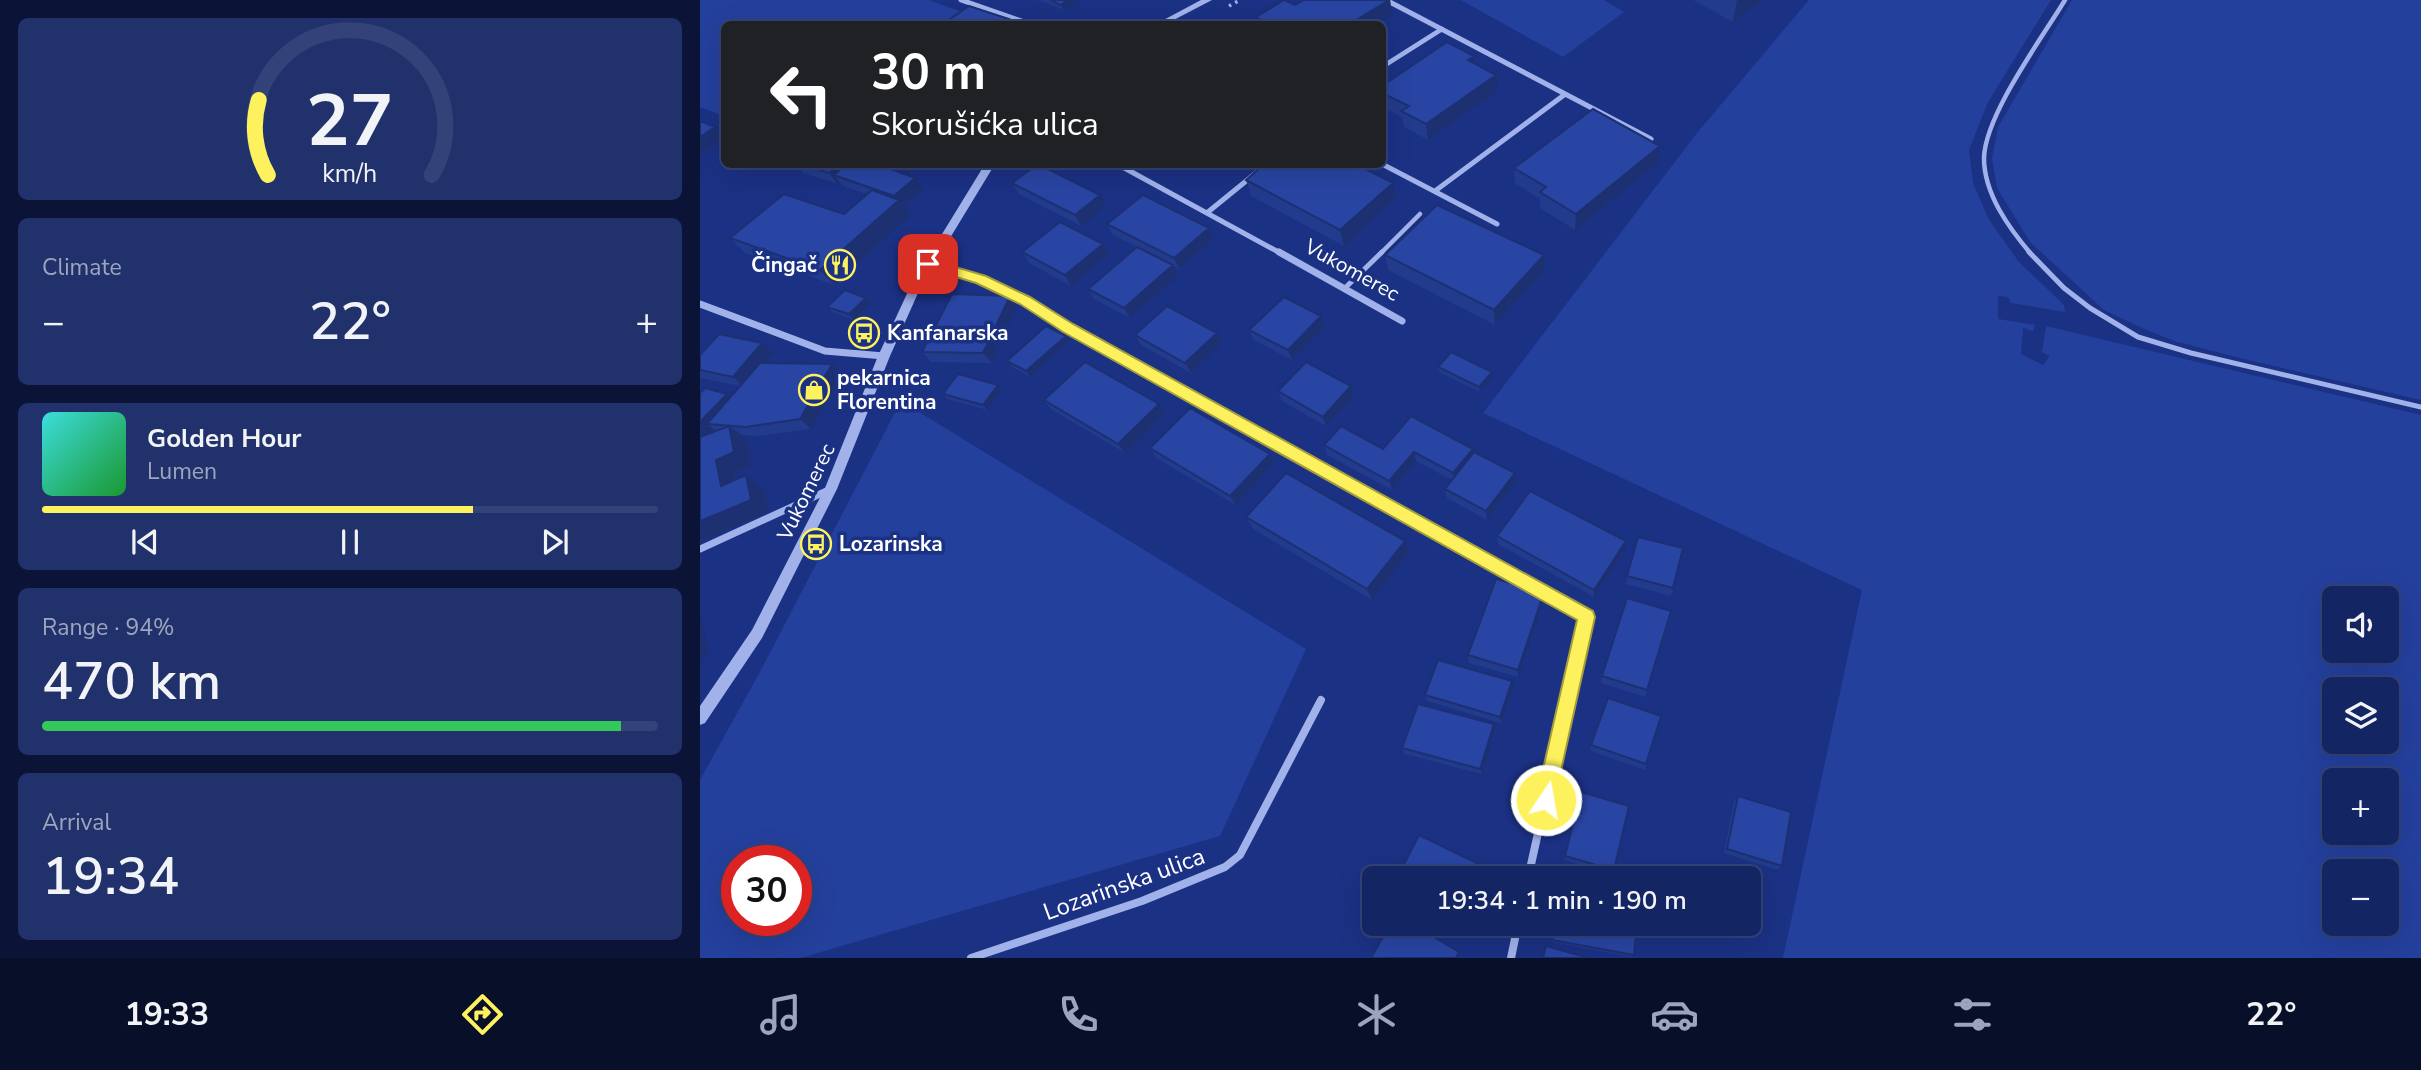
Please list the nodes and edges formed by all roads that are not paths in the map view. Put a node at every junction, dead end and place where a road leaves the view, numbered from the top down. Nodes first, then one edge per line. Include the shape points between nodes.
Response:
1 (961, 0) edge
2 (1208, 0) edge
3 (1386, 0) edge
4 (2065, 0) edge
5 (1021, 21) edge
6 (1166, 21) edge
7 (1442, 29) junction
8 (1386, 65) edge
9 (1564, 95) junction
10 (1651, 139) edge
11 (1386, 166) edge
12 (987, 168) edge
13 (1125, 168) edge
14 (1262, 168) edge
15 (1435, 191) junction
16 (1208, 212) junction
17 (1420, 214) dead end
18 (1497, 224) dead end
19 (928, 264) junction
20 (1345, 288) junction
21 (700, 304) edge
22 (1402, 321) dead end
23 (884, 356) junction
24 (2421, 407) edge
25 (831, 489) junction
26 (700, 549) edge
27 (1321, 700) dead end
28 (700, 718) edge
29 (1531, 866) edge
30 (1516, 936) edge
31 (971, 958) edge
32 (1511, 958) edge

1 - 5 street
2 - 6 street
3 - 7 street
4 - 24 lane via 1993,124 1984,158 1988,187 2021,246 2044,271 2136,337
7 - 8 lane
7 - 9 street
9 - 10 street
9 - 15 street
11 - 15 street
12 - 19 street, Vukomerec
13 - 16 street, Vukomerec
14 - 16 street
15 - 18 street
16 - 20 street, Vukomerec
17 - 20 lane
19 - 23 street, Vukomerec
19 - 29 street via 981,279 1025,300 1586,617
20 - 22 street, Vukomerec
21 - 23 street via 825,351
23 - 25 street, Vukomerec
25 - 26 street
25 - 28 street, Vukomerec via 757,634
27 - 31 street, Lozarinska ulica via 1240,855 1225,867 1142,901
30 - 32 street

